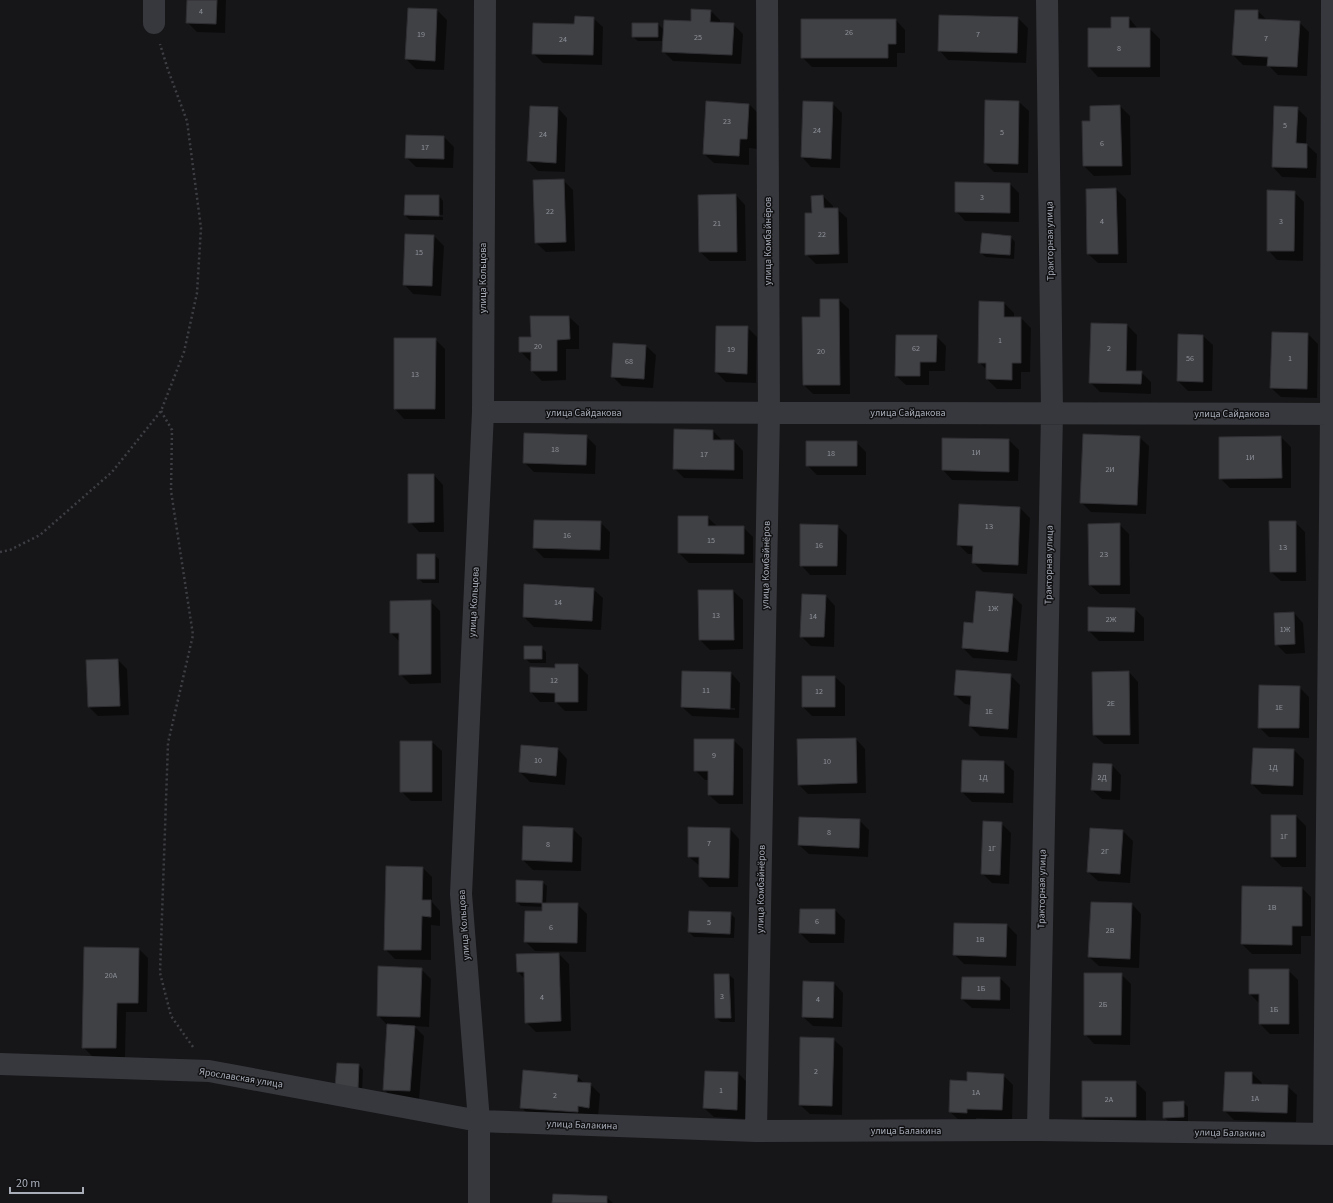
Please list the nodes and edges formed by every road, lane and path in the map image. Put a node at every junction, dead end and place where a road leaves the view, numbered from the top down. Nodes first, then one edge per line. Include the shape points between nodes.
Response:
1 (154, 0) edge
2 (485, 0) edge
3 (767, 0) edge
4 (1047, 0) edge
5 (1332, 0) edge
6 (154, 23) joint
7 (161, 411) junction
8 (483, 412) junction
9 (769, 413) junction
10 (1052, 413) junction
11 (1332, 414) edge
12 (0, 552) edge
13 (0, 1064) edge
14 (209, 1071) junction
15 (479, 1121) junction
16 (1038, 1130) junction
17 (756, 1131) junction
18 (1328, 1134) edge
19 (479, 1203) edge

1 - 6 street
2 - 8 street, улица Кольцова
3 - 9 street, улица Комбайнёров
4 - 10 street, Тракторная улица
5 - 11 street
6 - 7 path via 187,122 201,228 197,293 184,352
7 - 12 path via 106,478 40,534 10,550
7 - 14 path via 172,430 171,491 193,635 168,744 160,973 171,1016
8 - 9 street, улица Сайдакова
8 - 15 street, улица Кольцова via 461,894
9 - 10 street, улица Сайдакова
9 - 17 street, улица Комбайнёров
10 - 11 street, улица Сайдакова
10 - 16 street, Тракторная улица
11 - 18 street
13 - 14 street, Ярославская улица
14 - 15 street, Ярославская улица
15 - 17 street, улица Балакина
15 - 19 street, улица Кольцова
16 - 17 street, улица Балакина
16 - 18 street, улица Балакина

